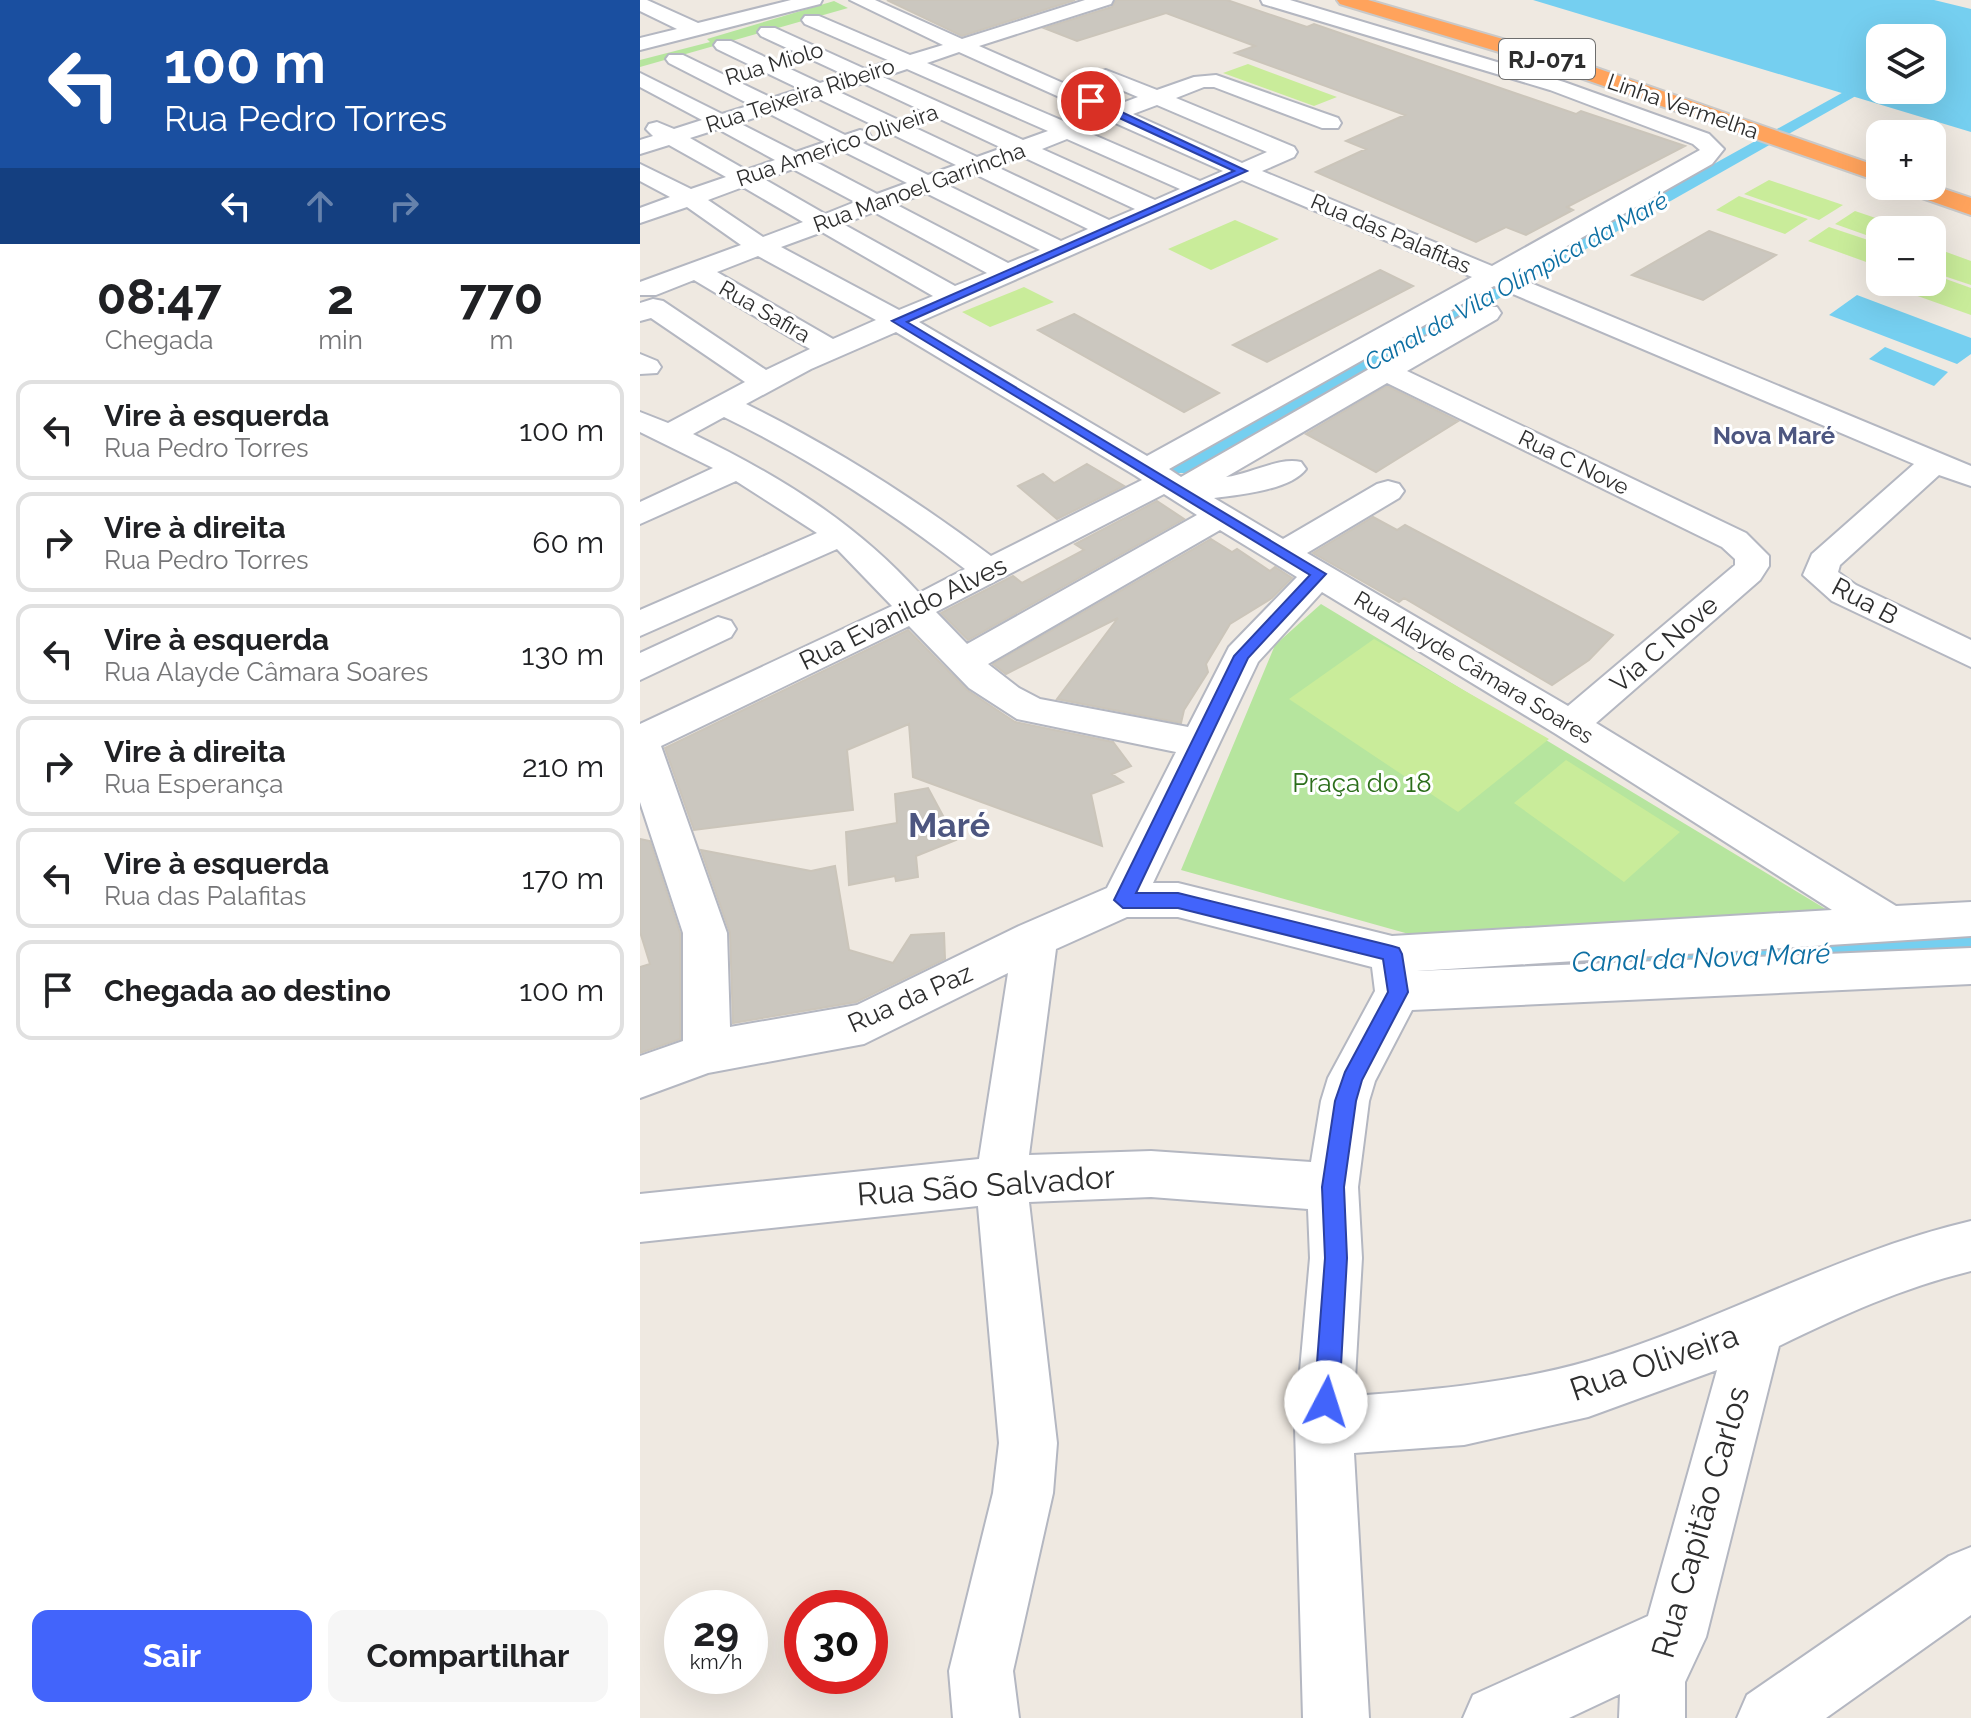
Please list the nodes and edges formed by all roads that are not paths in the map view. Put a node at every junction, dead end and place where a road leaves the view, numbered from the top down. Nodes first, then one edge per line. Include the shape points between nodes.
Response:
1 (648, 0) edge
2 (1104, 0) edge
3 (1270, 0) edge
4 (1347, 0) edge
5 (1382, 0) edge
6 (870, 1) edge
7 (640, 3) edge
8 (782, 3) edge
9 (715, 6) dead end
10 (812, 10) edge
11 (743, 18) junction
12 (908, 21) junction
13 (696, 30) junction
14 (768, 32) junction
15 (858, 38) junction
16 (642, 42) edge
17 (960, 44) junction
18 (724, 45) junction
19 (814, 51) junction
20 (676, 59) junction
21 (908, 60) junction
22 (769, 65) junction
23 (640, 69) edge
24 (864, 74) junction
25 (640, 79) edge
26 (721, 79) junction
27 (1055, 81) junction
28 (819, 89) junction
29 (985, 94) junction
30 (671, 95) junction
31 (1159, 98) junction
32 (771, 104) junction
33 (640, 105) edge
34 (940, 109) junction
35 (1117, 113) junction
36 (640, 117) edge
37 (720, 121) junction
38 (1330, 123) dead end
39 (1752, 123) junction
40 (894, 125) junction
41 (1071, 130) junction
42 (669, 137) junction
43 (845, 142) junction
44 (1808, 142) junction
45 (640, 147) edge
46 (1025, 147) junction
47 (1866, 156) edge
48 (794, 160) junction
49 (977, 165) junction
50 (1866, 169) edge
51 (1242, 171) junction
52 (745, 177) junction
53 (645, 179) edge
54 (926, 183) junction
55 (1946, 183) edge
56 (1200, 189) junction
57 (1971, 191) edge
58 (689, 198) junction
59 (1946, 198) edge
60 (877, 202) junction
61 (1971, 207) edge
62 (1155, 209) junction
63 (640, 216) edge
64 (821, 223) junction
65 (1108, 229) junction
66 (759, 246) junction
67 (1060, 250) junction
68 (697, 271) junction
69 (1007, 273) junction
70 (1510, 282) junction
71 (953, 296) junction
72 (643, 301) edge
73 (898, 321) junction
74 (832, 350) junction
75 (1386, 372) junction
76 (763, 381) junction
77 (724, 405) junction
78 (654, 434) edge
79 (1935, 462) junction
80 (1290, 469) dead end
81 (735, 470) junction
82 (1971, 477) edge
83 (1164, 480) junction
84 (1388, 491) dead end
85 (640, 514) edge
86 (1220, 516) junction
87 (838, 536) junction
88 (1283, 553) junction
89 (1753, 561) joint
90 (989, 571) junction
91 (1319, 574) junction
92 (913, 610) junction
93 (640, 624) edge
94 (718, 629) dead end
95 (1971, 655) edge
96 (964, 662) junction
97 (640, 668) edge
98 (1570, 725) junction
99 (640, 742) edge
100 (1200, 743) junction
101 (1123, 900) junction
102 (1971, 919) edge
103 (1891, 925) junction
104 (1035, 939) junction
105 (1971, 966) edge
106 (1395, 973) junction
107 (707, 1053) junction
108 (640, 1077) edge
109 (1001, 1180) junction
110 (1333, 1187) junction
111 (640, 1218) edge
112 (1971, 1246) edge
113 (1756, 1328) junction
114 (1324, 1427) junction
115 (1971, 1578) edge
116 (1674, 1637) junction
117 (986, 1718) edge
118 (1336, 1718) edge
119 (1496, 1718) edge
120 (1652, 1718) edge
121 (1770, 1718) edge

1 - 7 street
2 - 17 street, Rua Teixeira Ribeiro
3 - 70 street via 1557,86 1712,145 1704,159
4 - 39 highway, Linha Vermelha / RJ-071
5 - 39 highway, Linha Vermelha / RJ-071 via 1563,51
6 - 10 street
6 - 12 street, Rua das Palafitas
7 - 13 street
8 - 10 street
8 - 11 street
9 - 11 street
10 - 14 street
10 - 15 street
11 - 13 street
12 - 15 street, Rua Miolo
12 - 17 street, Rua das Palafitas
13 - 16 street
14 - 18 street
14 - 19 street
15 - 19 street, Rua Miolo
15 - 21 street
17 - 21 street, Rua Teixeira Ribeiro
17 - 27 street, Rua das Palafitas
18 - 20 street
18 - 22 street
19 - 22 street, Rua Miolo
19 - 24 street
20 - 23 street
20 - 26 street
21 - 24 street, Rua Teixeira Ribeiro
21 - 29 street
22 - 26 street, Rua Miolo
22 - 28 street
24 - 28 street, Rua Teixeira Ribeiro
24 - 34 street
25 - 30 street
26 - 30 street, Rua Miolo
26 - 32 street
27 - 29 street, Rua Americo Oliveira
27 - 31 street, Rua Americo Oliveira via 1106,76
27 - 35 street, Rua das Palafitas
28 - 32 street, Rua Teixeira Ribeiro
28 - 40 street
29 - 34 street, Rua Americo Oliveira
29 - 41 street
30 - 33 street, Rua Miolo
30 - 37 street
31 - 35 street, Rua Manoel Garrincha
31 - 38 street, Rua Manoel Garrincha via 1216,81
31 - 51 street via 1286,151
32 - 37 street, Rua Teixeira Ribeiro
32 - 43 street
34 - 40 street, Rua Americo Oliveira
34 - 46 street
35 - 41 street, Rua Manoel Garrincha
35 - 51 street, Rua das Palafitas
36 - 42 street
37 - 42 street, Rua Teixeira Ribeiro
37 - 48 street
39 - 44 highway, Linha Vermelha / RJ-071
40 - 43 street, Rua Americo Oliveira
40 - 49 street
41 - 46 street, Rua Manoel Garrincha
41 - 56 street
42 - 45 street, Rua Teixeira Ribeiro
42 - 52 street
43 - 48 street, Rua Americo Oliveira
43 - 54 street
44 - 47 highway, Linha Vermelha / RJ-071
44 - 50 highway, Linha Vermelha / RJ-071
46 - 49 street, Rua Manoel Garrincha
46 - 62 street
48 - 52 street, Rua Americo Oliveira
48 - 60 street
49 - 54 street, Rua Manoel Garrincha
49 - 65 street
51 - 56 street
51 - 70 street, Rua das Palafitas
52 - 58 street, Rua Americo Oliveira
52 - 64 street
53 - 58 street, Rua Alayde Câmara Soares
54 - 60 street, Rua Manoel Garrincha
54 - 67 street
55 - 57 highway
56 - 62 street
58 - 63 street, Rua Americo Oliveira
58 - 66 street, Rua Alayde Câmara Soares
59 - 61 highway
60 - 64 street, Rua Manoel Garrincha
60 - 69 street
62 - 65 street
64 - 66 street, Rua Manoel Garrincha
64 - 71 street
65 - 67 street
66 - 68 street, Rua Manoel Garrincha
66 - 73 street, Rua Alayde Câmara Soares
67 - 69 street
68 - 72 street, Rua Manoel Garrincha
68 - 74 street, Rua Safira
69 - 71 street
70 - 75 street, Rua Evanildo Alves
70 - 79 street, Rua das Palafitas
70 - 83 street, Rua Evanildo Alves
71 - 73 street
72 - 76 street
73 - 74 street
73 - 83 street, Rua Alayde Câmara Soares
74 - 76 street
75 - 83 street, Rua Evanildo Alves
75 - 89 street, Rua C Nove via 1734,540
76 - 77 street
77 - 78 street
77 - 90 street via 922,520
78 - 81 street
79 - 82 street, Rua das Palafitas
79 - 95 street, Rua B via 1824,561 1820,575 1835,588
80 - 83 street via 1250,485
81 - 85 street
81 - 87 street via 806,510
83 - 86 street, Rua Alayde Câmara Soares
83 - 90 street, Rua Evanildo Alves
84 - 88 street
86 - 88 street, Rua Alayde Câmara Soares
86 - 96 street
87 - 92 street via 856,548
87 - 93 street
88 - 91 street, Rua Alayde Câmara Soares
89 - 98 street, Via C Nove via 1748,572
90 - 92 street, Rua Evanildo Alves
91 - 98 street, Rua Alayde Câmara Soares
91 - 100 street via 1242,656
92 - 96 street
92 - 99 street, Rua Evanildo Alves
94 - 97 street
96 - 100 street via 1012,703 1030,710
98 - 103 street, Rua Alayde Câmara Soares
99 - 107 street via 705,933
100 - 101 street
101 - 104 street, Rua da Paz
101 - 106 street via 1178,900
102 - 103 street
103 - 106 street
104 - 107 street, Rua da Paz via 864,1024
104 - 109 street
105 - 106 street
106 - 110 street via 1345,1101
107 - 108 street, Rua da Paz
109 - 110 street, Rua São Salvador via 1151,1174
109 - 111 street, Rua São Salvador
109 - 117 street via 1028,1443 1023,1493 981,1671
110 - 114 street via 1336,1258
112 - 113 street, Rua Oliveira via 1853,1282
113 - 114 street, Rua Oliveira via 1573,1392 1464,1416
113 - 116 street, Rua Capitão Carlos
114 - 118 street
115 - 121 street
116 - 119 street
116 - 120 street, Rua Capitão Carlos via 1653,1678

